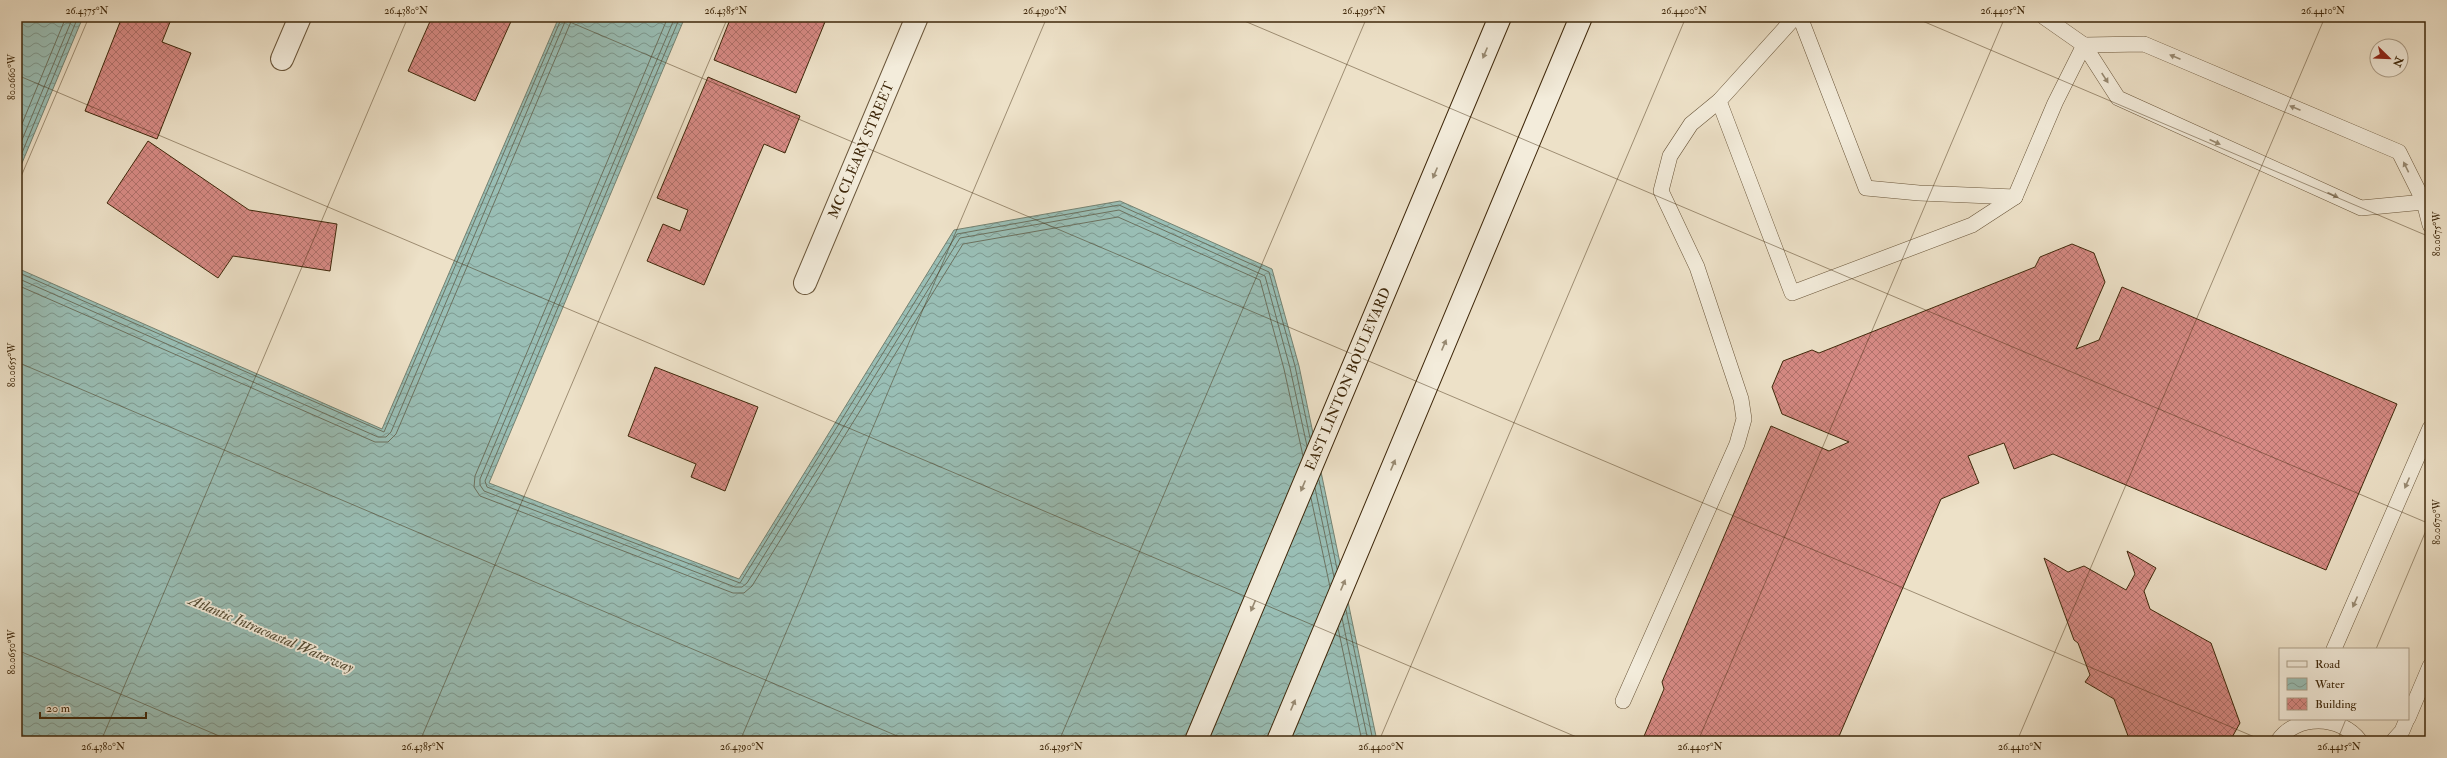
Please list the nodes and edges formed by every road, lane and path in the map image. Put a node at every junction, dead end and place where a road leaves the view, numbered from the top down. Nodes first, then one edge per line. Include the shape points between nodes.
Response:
1 (300, 17) edge
2 (917, 17) edge
3 (1500, 17) edge
4 (1795, 17) edge
5 (1800, 17) edge
6 (2044, 17) edge
7 (1579, 23) edge
8 (2084, 45) junction
9 (282, 59) dead end
10 (1719, 101) junction
11 (2015, 197) junction
12 (2427, 199) edge
13 (2430, 224) edge
14 (805, 283) dead end
15 (2430, 428) edge
16 (2427, 448) edge
17 (2334, 648) edge
18 (2430, 666) edge
19 (1623, 701) dead end
20 (2409, 716) edge
21 (2310, 720) edge
22 (2407, 720) edge
23 (1196, 741) edge
24 (1278, 741) edge
25 (2278, 741) edge
26 (2360, 741) edge
27 (2394, 741) edge

1 - 9 main road
2 - 14 main road, MC CLEARY STREET
3 -> 23 main road, EAST LINTON BOULEVARD
4 - 10 lane
5 - 11 lane via 1866,188
6 - 8 lane
24 -> 7 main road
8 - 11 lane via 2055,103
12 -> 8 lane via 2399,152 2144,44
8 -> 12 lane via 2118,98 2361,208
10 - 11 lane via 1792,293 1972,224
10 - 19 lane via 1691,124 1670,156 1661,191 1698,267 1741,398 1744,419 1737,444
12 - 13 lane
15 - 16 lane
16 -> 17 lane
18 - 20 lane
21 - 25 lane via 2294,727
21 - 26 lane via 2342,726
22 - 27 lane

